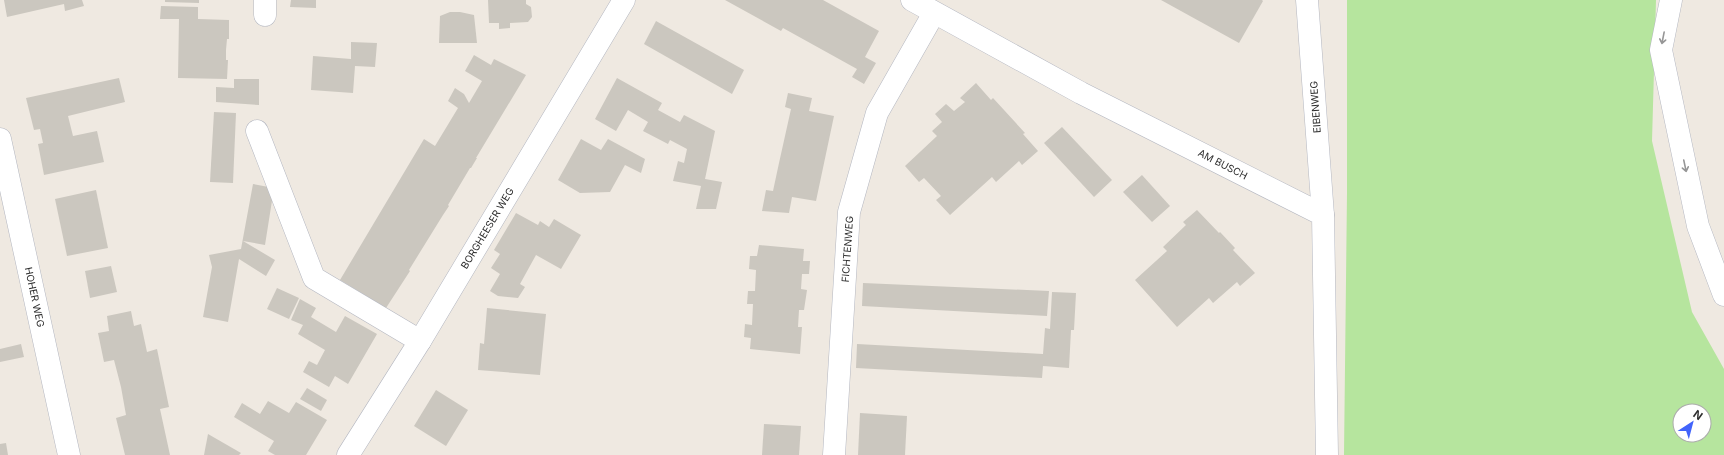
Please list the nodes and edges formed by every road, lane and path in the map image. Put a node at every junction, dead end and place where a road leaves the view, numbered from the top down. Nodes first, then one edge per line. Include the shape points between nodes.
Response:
1 (624, 0) edge
2 (912, 0) edge
3 (1307, 0) edge
4 (1671, 0) edge
5 (934, 13) junction
6 (257, 131) dead end
7 (0, 139) edge
8 (1323, 215) junction
9 (1724, 295) edge
10 (420, 341) junction
11 (69, 455) edge
12 (348, 455) edge
13 (834, 455) edge
14 (1327, 455) edge

1 - 10 street, BORGHEESER WEG
2 - 5 street, AM BUSCH
3 - 8 street, EIBENWEG
4 -> 9 street via 1661,50 1698,226
5 - 8 street, AM BUSCH via 1081,92
5 - 13 street, FICHTENWEG via 877,113 849,212
6 - 10 street via 314,278
7 - 11 street, HOHER WEG
8 - 14 street
10 - 12 street, BORGHEESER WEG

